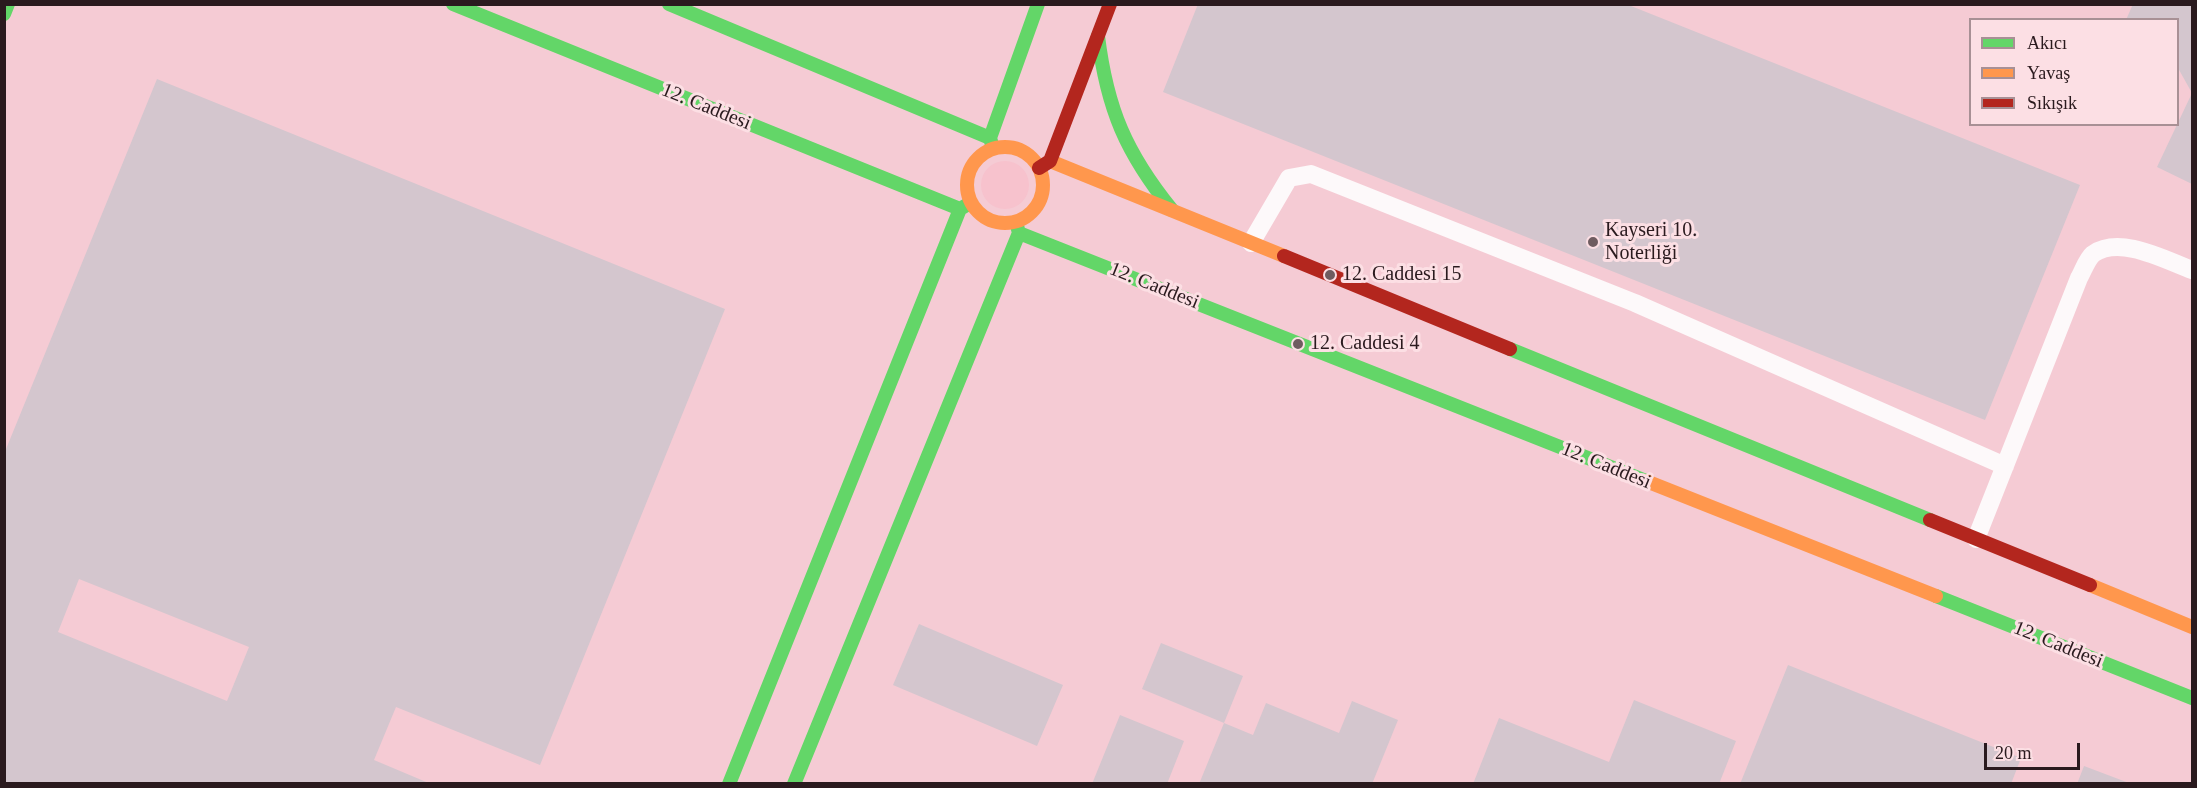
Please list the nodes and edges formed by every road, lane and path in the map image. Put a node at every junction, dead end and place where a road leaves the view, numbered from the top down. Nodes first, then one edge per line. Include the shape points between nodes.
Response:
1 (8, 4) edge
2 (453, 4) edge
3 (669, 4) edge
4 (1038, 4) edge
5 (1110, 4) edge
6 (4, 14) edge
7 (1098, 36) junction
8 (992, 143) junction
9 (1044, 164) junction
10 (965, 206) junction
11 (1173, 211) junction
12 (1018, 227) junction
13 (1251, 243) junction
14 (2193, 270) edge
15 (2005, 466) junction
16 (1977, 539) junction
17 (2193, 627) edge
18 (2193, 698) edge
19 (729, 783) edge
20 (794, 783) edge

1 - 6 street
2 - 10 street, 12. Caddesi
3 - 8 street
4 - 8 street
5 - 7 street
7 - 9 street
7 - 11 street via 1105,87 1118,127 1132,157
8 - 9 street via 1020,150
8 - 10 street via 972,165
9 - 11 street
9 - 12 street via 1040,200
10 - 12 street via 990,221
10 - 19 street
11 - 13 street
12 - 18 street, 12. Caddesi
12 - 20 street
13 - 15 lane via 1289,178 1311,174 1635,303
13 - 16 street
14 - 15 lane via 2129,247 2107,247 2091,255
15 - 16 lane
16 - 17 street

